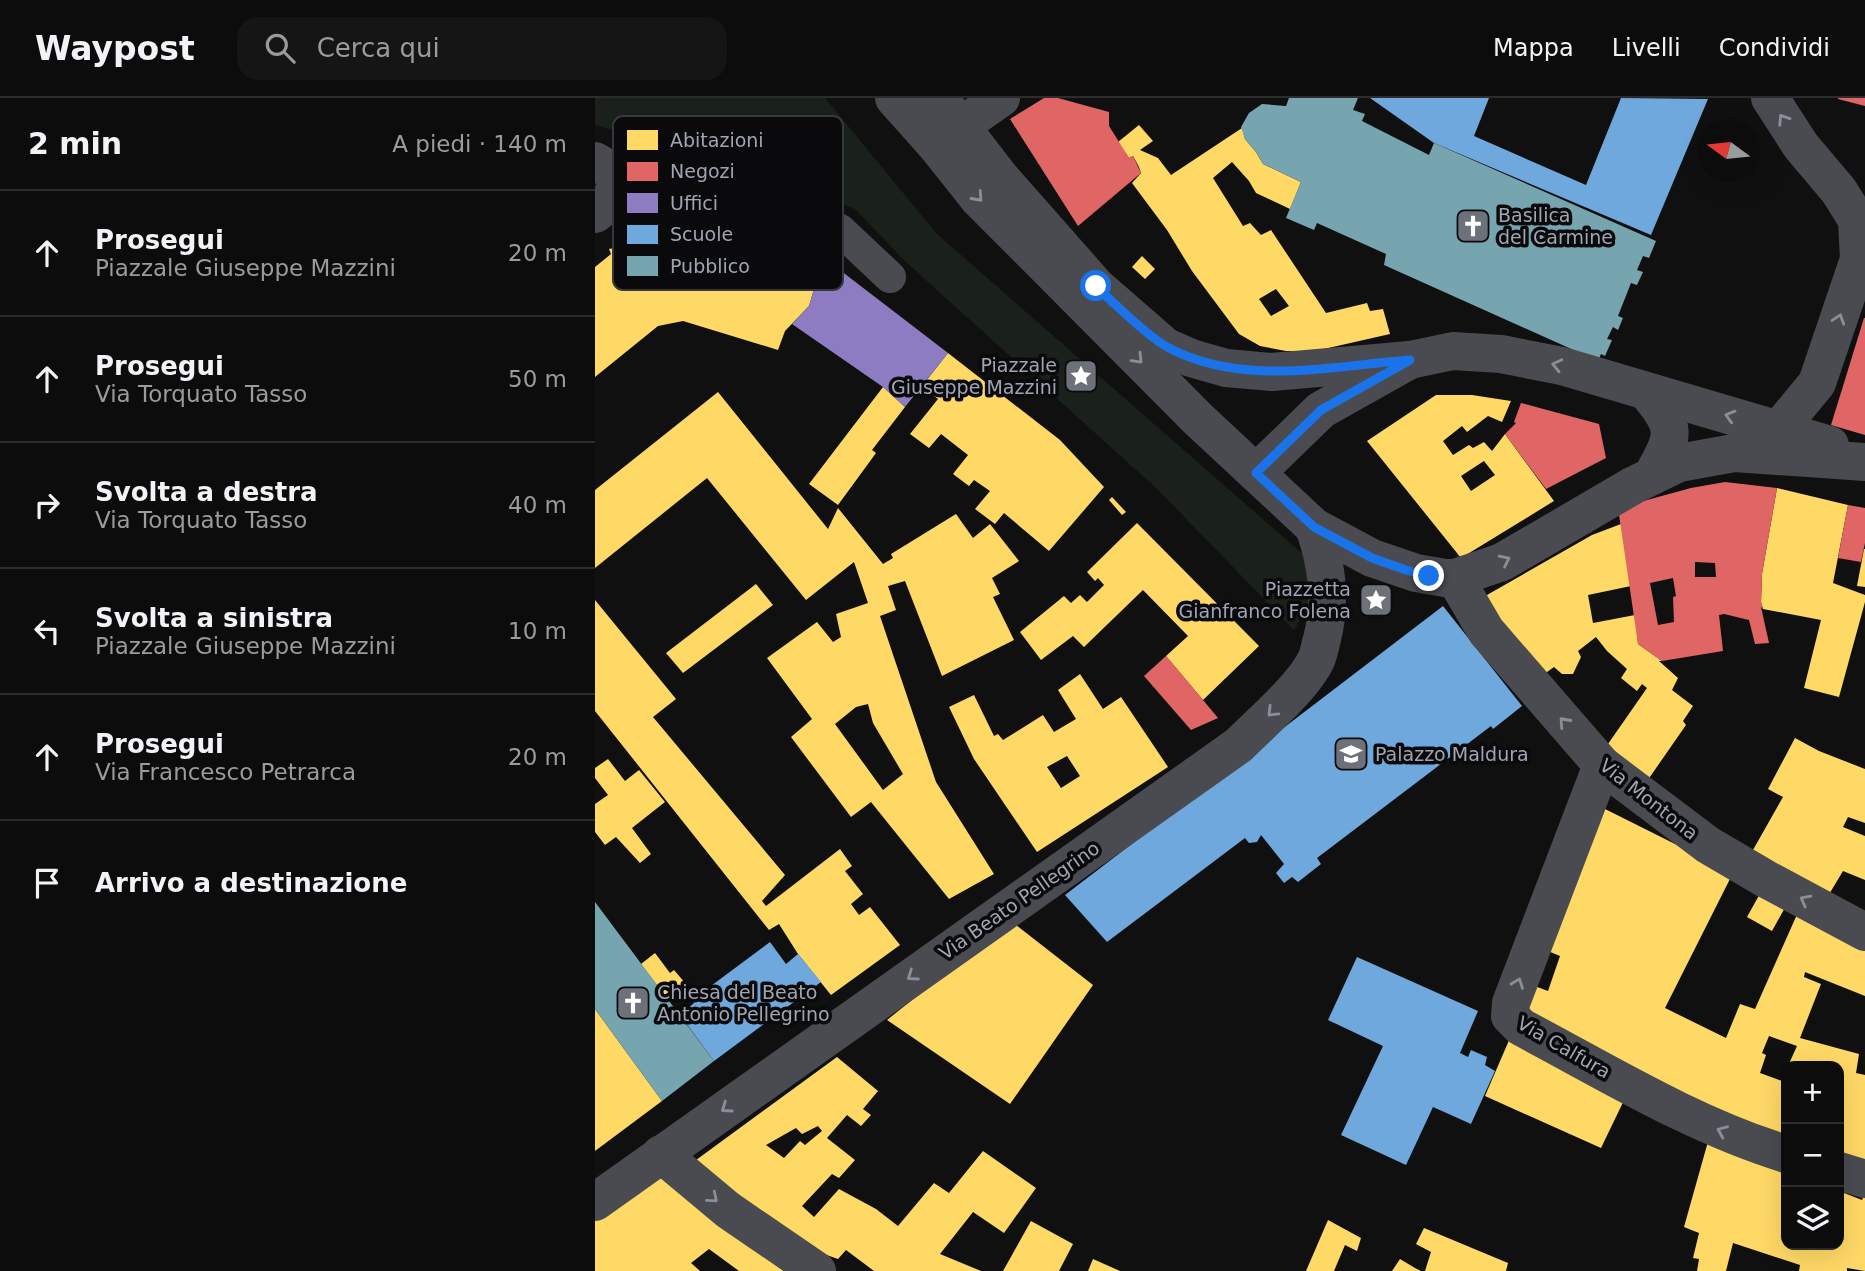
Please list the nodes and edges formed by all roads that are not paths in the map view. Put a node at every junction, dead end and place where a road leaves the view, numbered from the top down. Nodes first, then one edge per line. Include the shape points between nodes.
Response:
1 (894, 98) edge
2 (1002, 98) edge
3 (1770, 98) edge
4 (945, 122) edge
5 (608, 169) edge
6 (595, 214) edge
7 (843, 233) edge
8 (890, 277) dead end
9 (1410, 360) junction
10 (1646, 391) junction
11 (1779, 429) junction
12 (1734, 453) junction
13 (1864, 461) edge
14 (1256, 473) junction
15 (1652, 475) junction
16 (1314, 527) junction
17 (1455, 578) junction
18 (1602, 765) junction
19 (1865, 932) edge
20 (1781, 1152) edge
21 (661, 1154) junction
22 (1844, 1173) edge
23 (1865, 1179) edge
24 (595, 1202) edge
25 (817, 1271) edge

1 - 4 street
2 - 4 street
11 -> 3 street via 1817,383 1859,259 1857,220
4 - 9 street via 1096,286 1166,347 1226,368 1272,372
4 -> 14 street via 978,198
5 - 6 street via 609,203
7 - 8 street
10 -> 9 street via 1501,354 1453,351
9 - 14 street via 1321,410
11 -> 10 street
10 - 15 street via 1663,410 1670,430 1665,453
11 - 12 street
11 - 13 street via 1822,441
12 - 13 street
12 - 15 street via 1679,463
14 - 16 street
17 -> 15 street via 1502,562
16 - 17 street via 1372,558 1406,570
16 -> 21 street, Via Beato Pellegrino via 1324,556 1328,592 1317,660 1239,745
18 -> 17 street, Via Montona via 1486,631
19 -> 18 street, Via Montona via 1708,845
20 -> 18 street, Via Calfura via 1680,1113 1521,1027 1510,1016 1511,1003
21 - 24 street, Via Beato Pellegrino
21 -> 25 street via 728,1210
22 - 23 street

